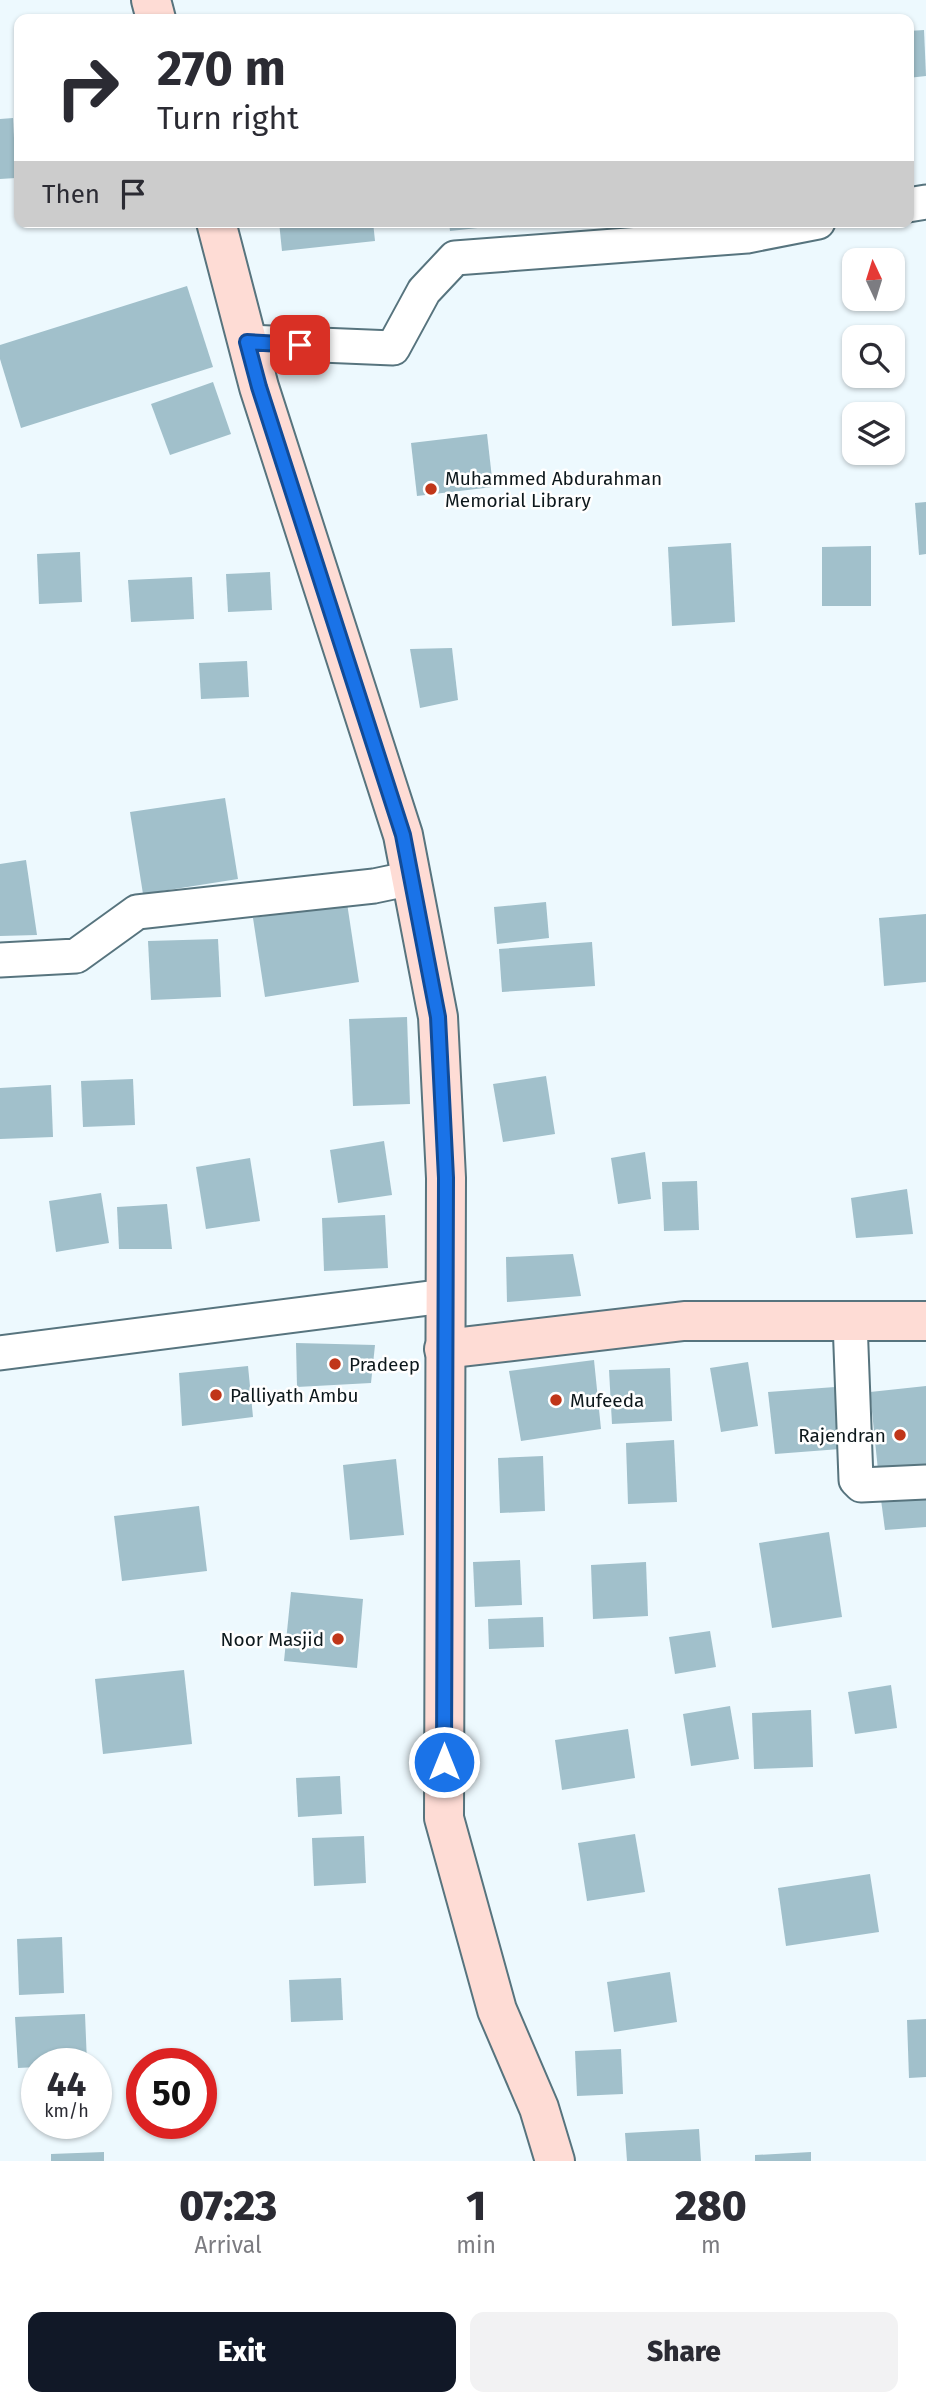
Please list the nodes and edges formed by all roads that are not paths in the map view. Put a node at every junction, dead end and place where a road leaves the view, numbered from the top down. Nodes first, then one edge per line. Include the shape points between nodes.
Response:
1 (218, 228) edge
2 (788, 228) edge
3 (247, 342) junction
4 (412, 878) junction
5 (0, 960) edge
6 (444, 1296) junction
7 (850, 1321) junction
8 (926, 1321) edge
9 (444, 1349) junction
10 (0, 1353) edge
11 (926, 1482) edge
12 (555, 2161) edge

1 - 3 main road
2 - 3 street via 747,236 455,258 424,291 393,348
3 - 4 main road via 403,835
4 - 5 street via 137,912 76,956
4 - 6 main road via 438,1017 446,1178
6 - 9 main road
6 - 10 street
7 - 8 main road
7 - 9 main road via 684,1321
7 - 11 street via 856,1480 861,1485
9 - 12 main road via 443,1818 497,2010 539,2108

